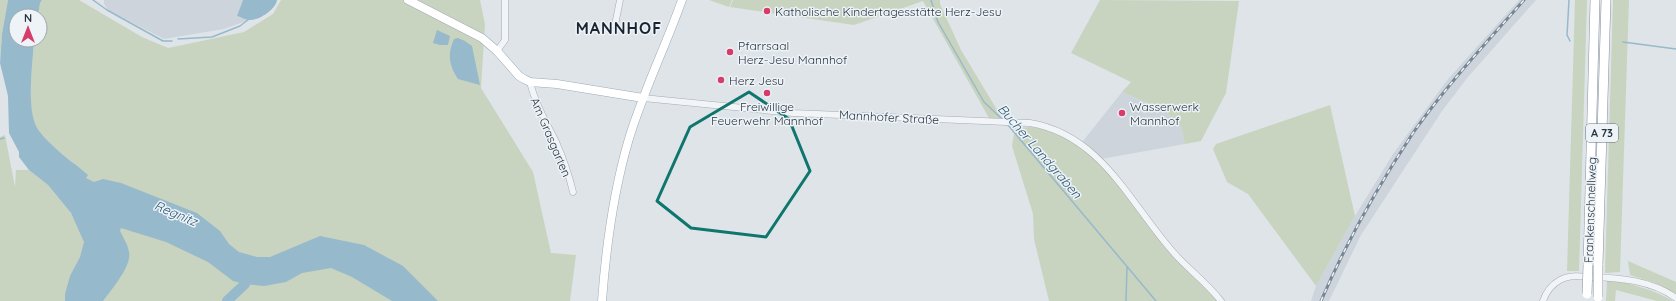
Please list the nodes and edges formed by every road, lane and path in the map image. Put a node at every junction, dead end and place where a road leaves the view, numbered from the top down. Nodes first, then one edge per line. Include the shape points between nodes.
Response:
1 (408, 0) edge
2 (505, 0) edge
3 (620, 0) edge
4 (682, 0) edge
5 (1595, 0) edge
6 (1606, 0) edge
7 (615, 25) dead end
8 (497, 51) junction
9 (530, 82) junction
10 (643, 98) junction
11 (573, 192) dead end
12 (1587, 298) edge
13 (1676, 298) edge
14 (1598, 299) edge
15 (602, 301) edge
16 (1221, 301) edge
17 (1543, 301) edge

1 - 8 main road via 482,38
2 - 8 street via 505,40
3 - 7 street
4 - 10 main road
5 - 12 highway, Frankenschnellweg / A 73, bridge
6 - 14 highway, Frankenschnellweg / A 73, bridge
8 - 9 main road via 519,76
9 - 10 main road, Mannhofer Straße
9 - 11 street, Am Grasgarten via 540,111 565,164
10 - 15 main road via 628,142 612,212 604,263
10 - 16 street, Mannhofer Straße via 793,113 1018,122 1056,129 1077,140 1092,152 1175,254
13 - 17 street via 1655,287 1623,278 1581,276 1565,278 1550,287

